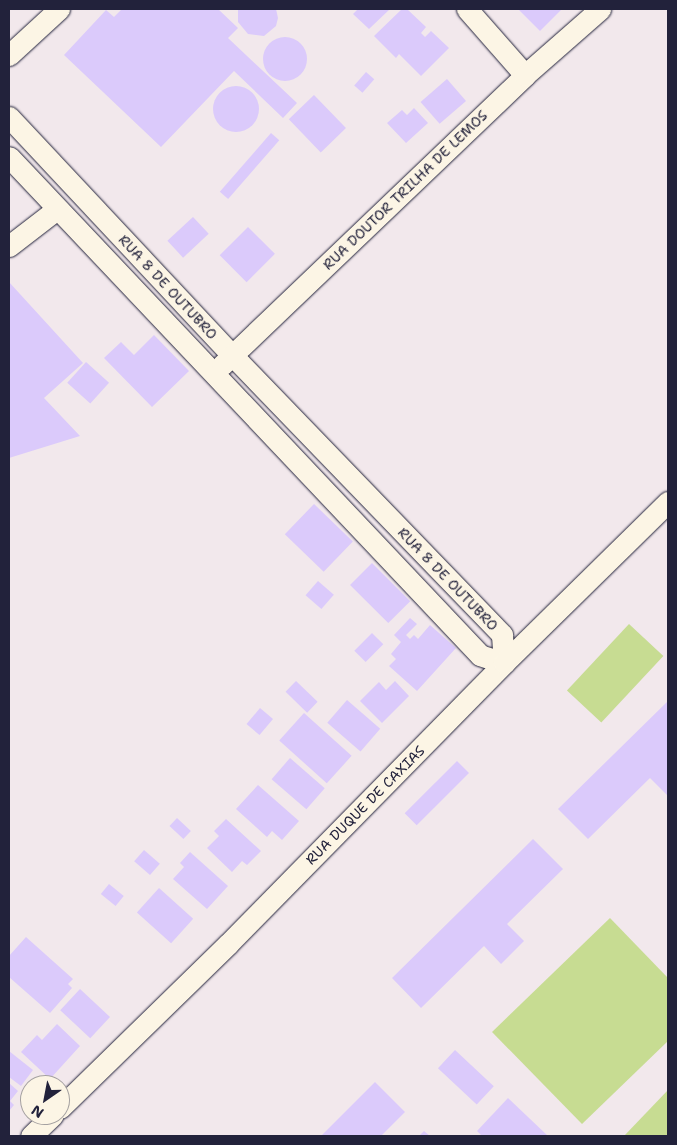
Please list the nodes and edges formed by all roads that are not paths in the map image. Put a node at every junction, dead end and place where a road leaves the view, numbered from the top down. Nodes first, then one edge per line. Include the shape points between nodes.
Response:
1 (59, 9) edge
2 (466, 9) edge
3 (600, 9) edge
4 (9, 56) edge
5 (525, 75) junction
6 (9, 118) edge
7 (9, 157) edge
8 (58, 209) junction
9 (9, 246) edge
10 (232, 356) junction
11 (213, 374) junction
12 (668, 502) edge
13 (504, 663) junction
14 (70, 1098) edge
15 (43, 1125) edge
16 (31, 1136) edge

1 - 4 street
2 - 5 street
3 - 5 street, RUA DOUTOR TRILHA DE LEMOS
5 - 10 street, RUA DOUTOR TRILHA DE LEMOS
6 - 10 street, RUA 8 DE OUTUBRO
7 - 8 street, RUA 8 DE OUTUBRO
8 - 9 street
8 - 11 street, RUA 8 DE OUTUBRO
10 - 11 street, RUA DOUTOR TRILHA DE LEMOS
10 - 13 street, RUA 8 DE OUTUBRO via 502,635
11 - 13 street, RUA 8 DE OUTUBRO via 480,655
12 - 13 street, RUA DUQUE DE CAXIAS
13 - 14 street, RUA DUQUE DE CAXIAS via 228,944
15 - 16 street

